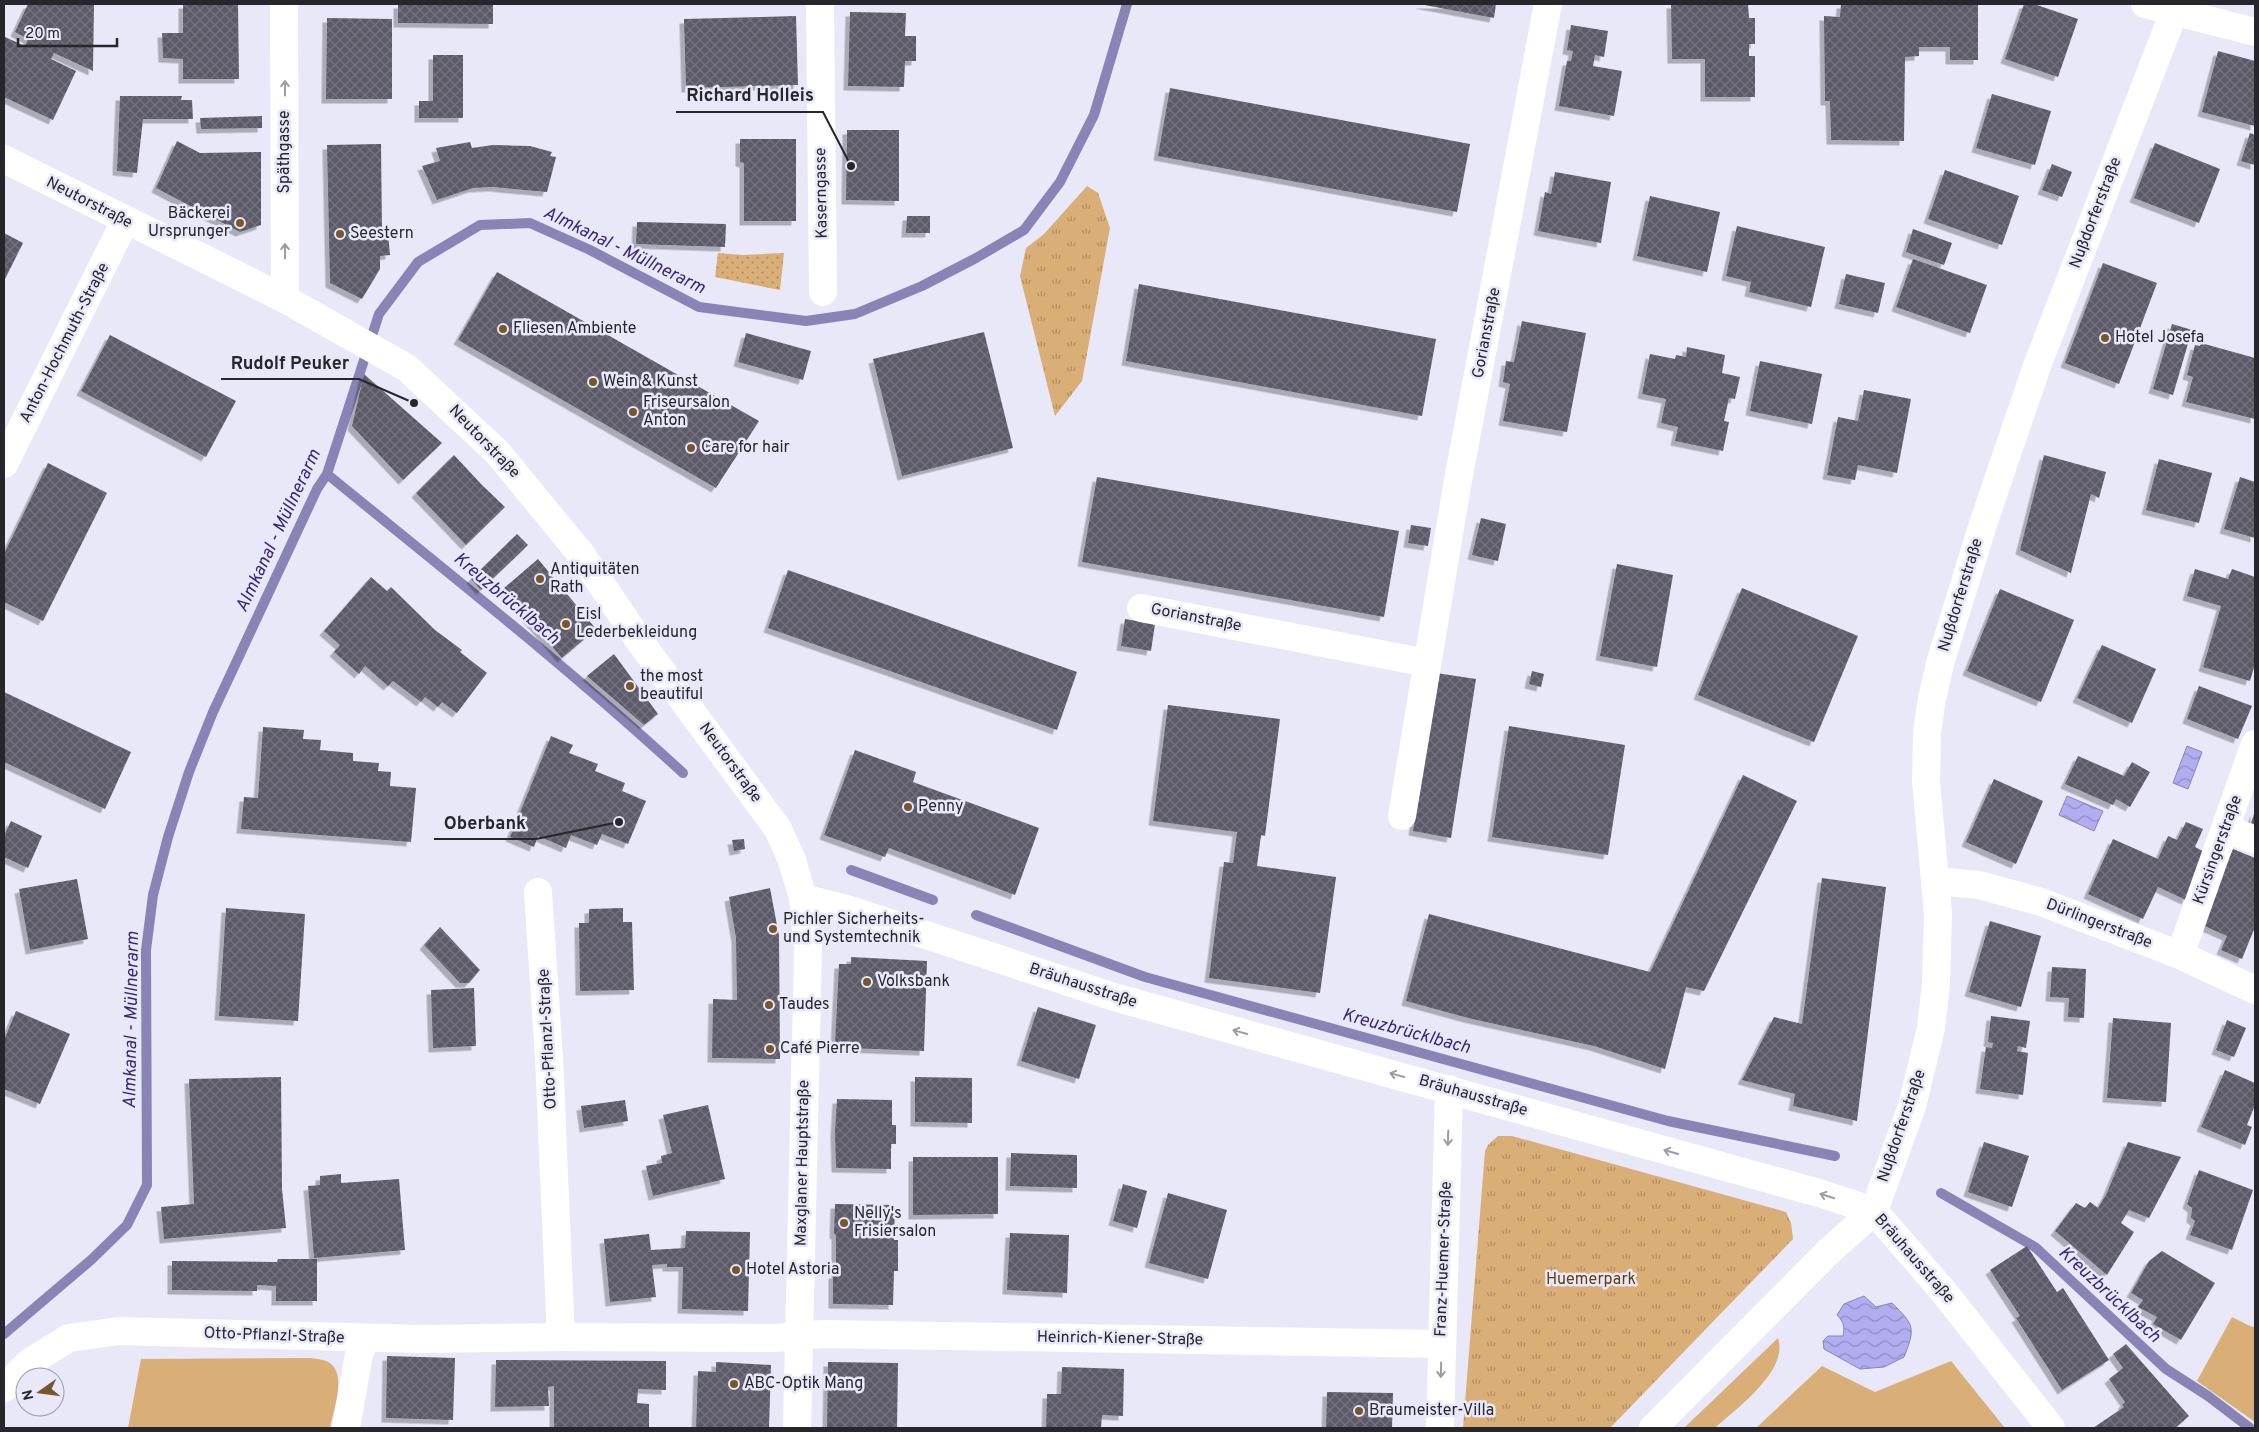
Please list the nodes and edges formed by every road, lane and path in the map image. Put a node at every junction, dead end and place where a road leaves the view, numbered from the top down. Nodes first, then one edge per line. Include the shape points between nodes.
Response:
1 (284, 4) edge
2 (820, 4) edge
3 (1548, 4) edge
4 (2145, 4) edge
5 (2176, 7) edge
6 (2255, 32) edge
7 (4, 159) edge
8 (125, 221) junction
9 (823, 292) dead end
10 (285, 299) junction
11 (4, 464) edge
12 (1141, 608) dead end
13 (1427, 663) junction
14 (2255, 744) edge
15 (1402, 816) dead end
16 (2226, 829) junction
17 (2255, 840) edge
18 (1935, 881) junction
19 (538, 892) dead end
20 (804, 898) junction
21 (2180, 955) junction
22 (2255, 990) edge
23 (1449, 1089) junction
24 (1874, 1211) junction
25 (799, 1336) junction
26 (561, 1337) junction
27 (365, 1339) junction
28 (1442, 1344) junction
29 (4, 1388) edge
30 (346, 1428) edge
31 (796, 1428) edge
32 (1440, 1428) edge
33 (1653, 1428) edge
34 (2052, 1428) edge

10 -> 1 street, Späthgasse
2 - 9 street, Kaserngasse
3 - 13 street, Gorianstraße via 1458,480
4 - 5 street
5 - 6 street
5 - 18 street, Nußdorferstraße via 2037,366 1941,660 1927,732 1926,781
7 - 8 street, Neutorstraße
8 - 10 street, Neutorstraße
8 - 11 street, Anton-Hochmuth-Straße
10 - 20 street, Neutorstraße via 408,368 497,452 588,563 638,639 778,829
12 - 13 street, Gorianstraße
13 - 15 street, Gorianstraße
14 - 16 street, Kürsingerstraße
16 - 17 street
16 - 21 street, Kürsingerstraße
18 - 21 street, Dürlingerstraße via 1979,885 2041,902
18 - 24 street, Nußdorferstraße via 1938,946 1927,1049 1912,1106
19 - 26 street, Otto-Pflanzl-Straße
23 -> 20 street, Bräuhausstraße via 1114,997 914,930
20 - 25 street, Maxglaner Hauptstraße via 808,965
21 - 22 street, Dürlingerstraße
24 -> 23 street, Bräuhausstraße
23 -> 28 street, Franz-Huemer-Straße
24 - 33 street via 1827,1253
24 - 34 street, Bräuhausstraße via 1943,1291
25 - 26 street, Otto-Pflanzl-Straße
25 - 28 street, Heinrich-Kiener-Straße
25 - 31 street, Maxglaner Hauptstraße
26 - 27 street, Otto-Pflanzl-Straße
27 - 29 street, Otto-Pflanzl-Straße via 119,1331 69,1338 30,1362
27 - 30 street via 359,1354
28 -> 32 street, Franz-Huemer-Straße

